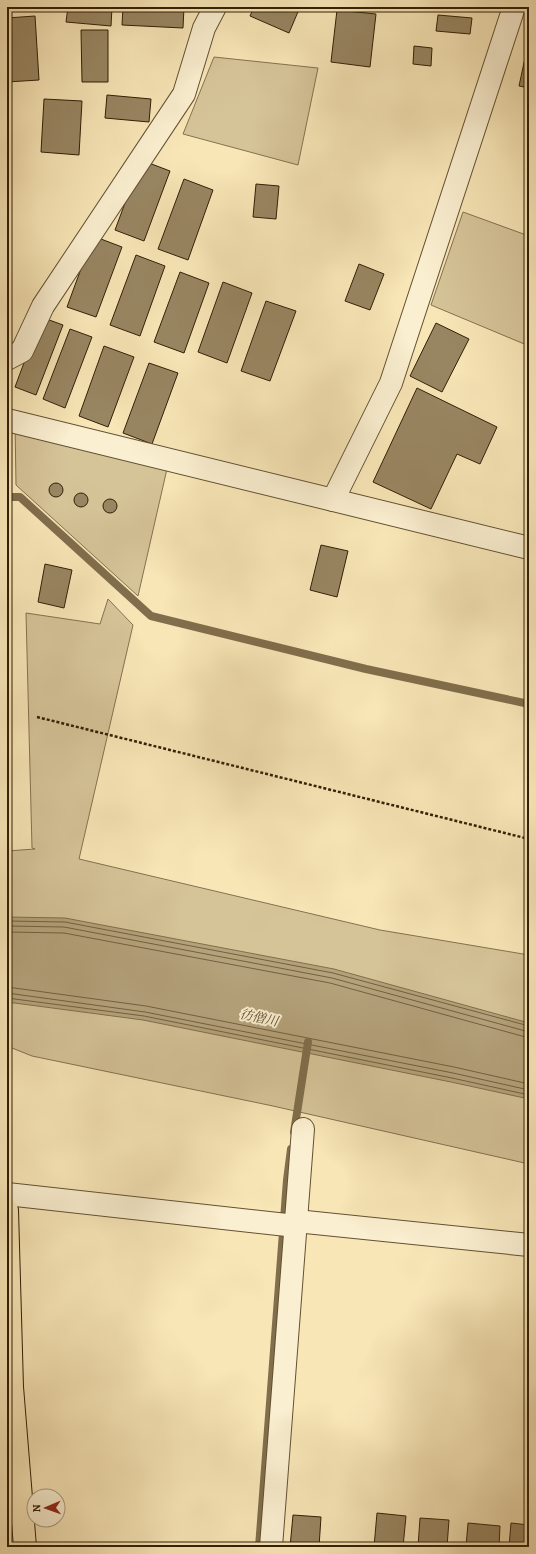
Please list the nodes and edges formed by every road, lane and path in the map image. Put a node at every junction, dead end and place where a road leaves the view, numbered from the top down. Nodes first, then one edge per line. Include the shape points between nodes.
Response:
1 (215, 7) edge
2 (514, 7) edge
3 (7, 359) edge
4 (7, 420) edge
5 (333, 500) junction
6 (529, 548) edge
7 (37, 717) dead end
8 (529, 839) edge
9 (303, 1129) dead end
10 (7, 1194) edge
11 (7, 1210) edge
12 (289, 1223) junction
13 (529, 1245) edge
14 (25, 1547) edge
15 (271, 1547) edge

1 - 3 street via 204,28 184,94 43,306 22,351
2 - 5 street via 391,383
4 - 5 street
5 - 6 street
7 - 8 path
9 - 12 street
10 - 12 street
11 - 14 highway via 12,1387
12 - 13 street
12 - 15 street

